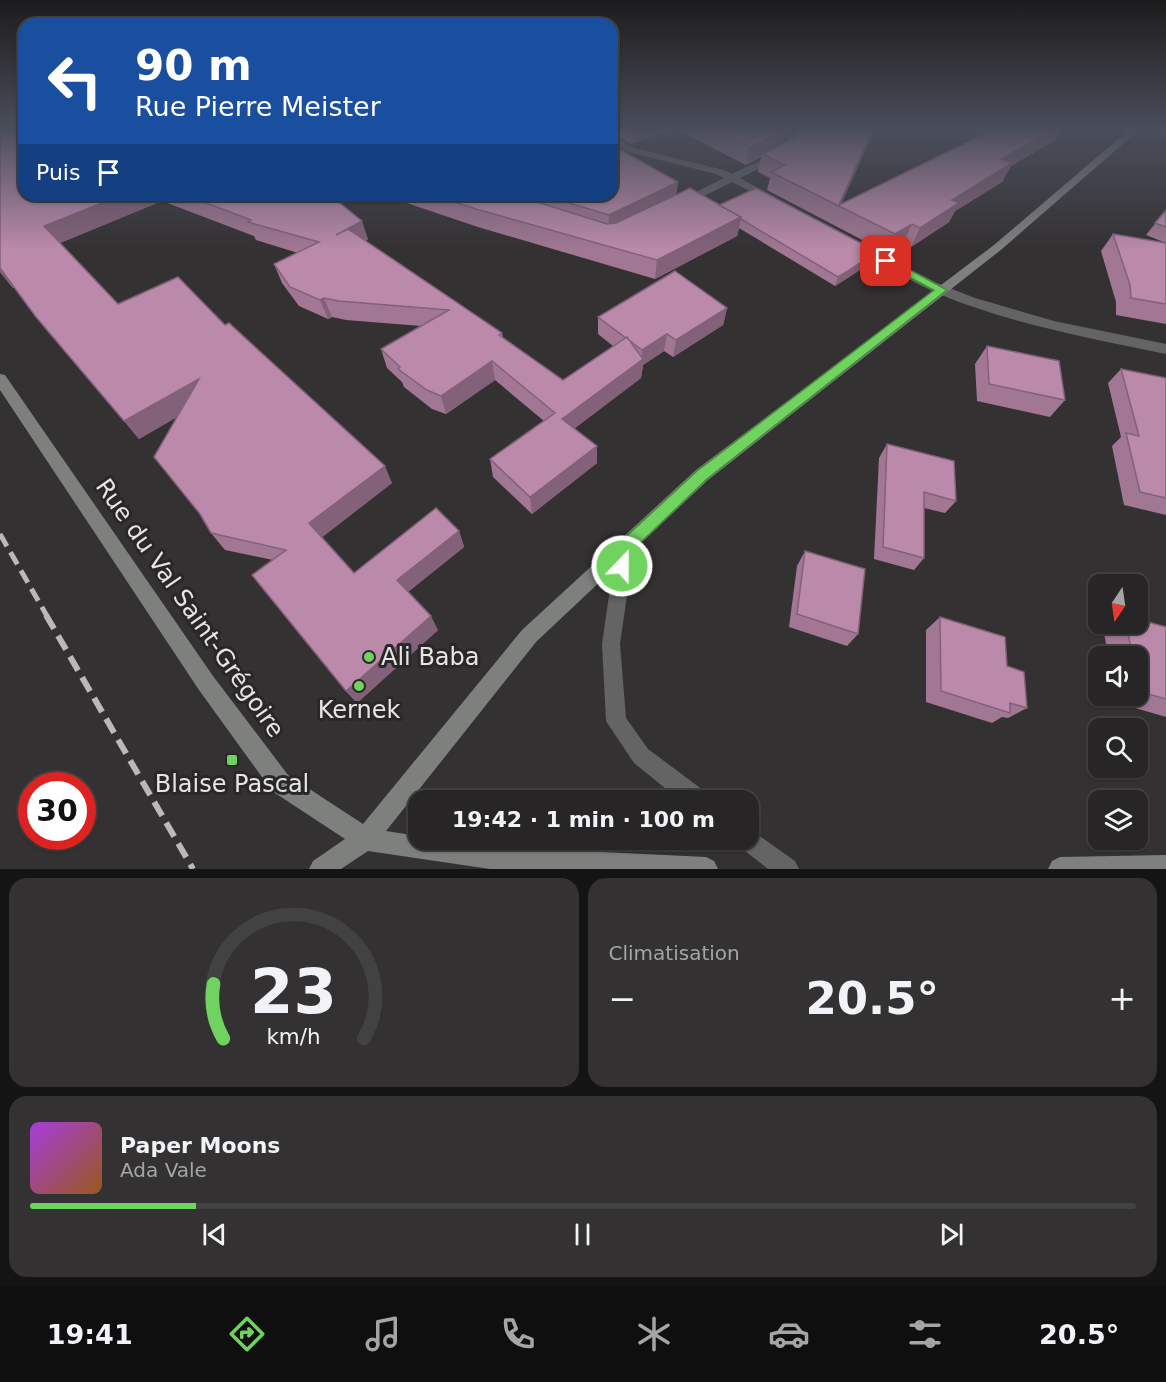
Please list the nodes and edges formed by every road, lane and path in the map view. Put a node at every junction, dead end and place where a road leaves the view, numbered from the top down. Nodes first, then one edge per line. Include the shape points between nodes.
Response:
1 (710, 170) edge
2 (752, 170) edge
3 (1088, 170) edge
4 (734, 179) junction
5 (783, 206) edge
6 (674, 207) edge
7 (845, 239) edge
8 (942, 290) junction
9 (1166, 349) edge
10 (0, 379) edge
11 (626, 547) junction
12 (685, 790) edge
13 (365, 839) junction
14 (759, 847) edge
15 (1166, 867) edge
16 (321, 869) edge
17 (705, 869) edge
18 (787, 869) edge
19 (1060, 869) edge

1 - 4 street
2 - 4 street
3 - 8 street
4 - 5 street
4 - 6 street
7 - 8 street
8 - 9 street via 1061,328
8 - 11 street via 702,475
10 - 13 street, Rue du Val Saint-Grégoire via 206,683 280,783
11 - 12 street via 610,644 616,721 641,756
11 - 13 street via 529,636
13 - 16 street
13 - 17 street via 500,859
14 - 18 street
15 - 19 street

